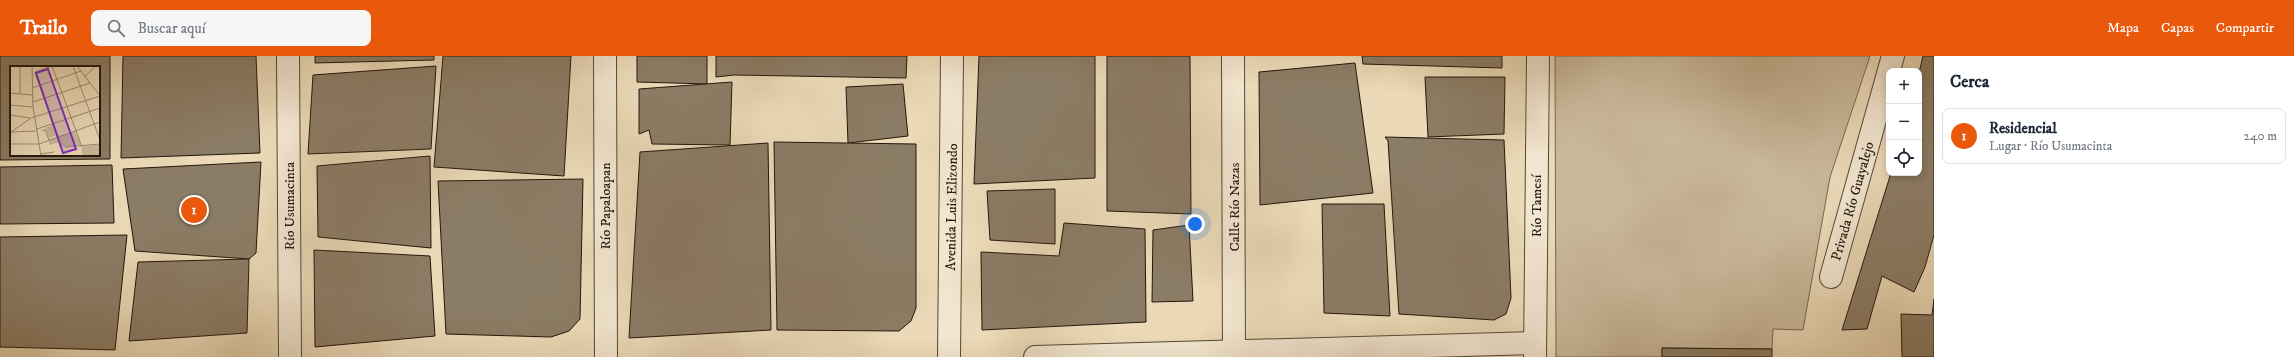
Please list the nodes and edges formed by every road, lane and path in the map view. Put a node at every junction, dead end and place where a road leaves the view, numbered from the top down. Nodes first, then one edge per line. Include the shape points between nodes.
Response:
1 (288, 56) edge
2 (605, 56) edge
3 (952, 56) edge
4 (1233, 56) edge
5 (1538, 56) edge
6 (1893, 56) edge
7 (1831, 277) dead end
8 (1535, 350) edge
9 (1234, 354) edge
10 (290, 357) edge
11 (606, 357) edge
12 (949, 357) edge
13 (1035, 357) edge

1 - 10 street, Río Usumacinta
2 - 11 street, Río Papaloapan
3 - 12 street, Avenida Luis Elizondo
4 - 9 street, Calle Río Nazas
5 - 8 street, Río Tamesí
6 - 7 street, Privada Río Guayalejo
8 - 9 street
9 - 13 street

